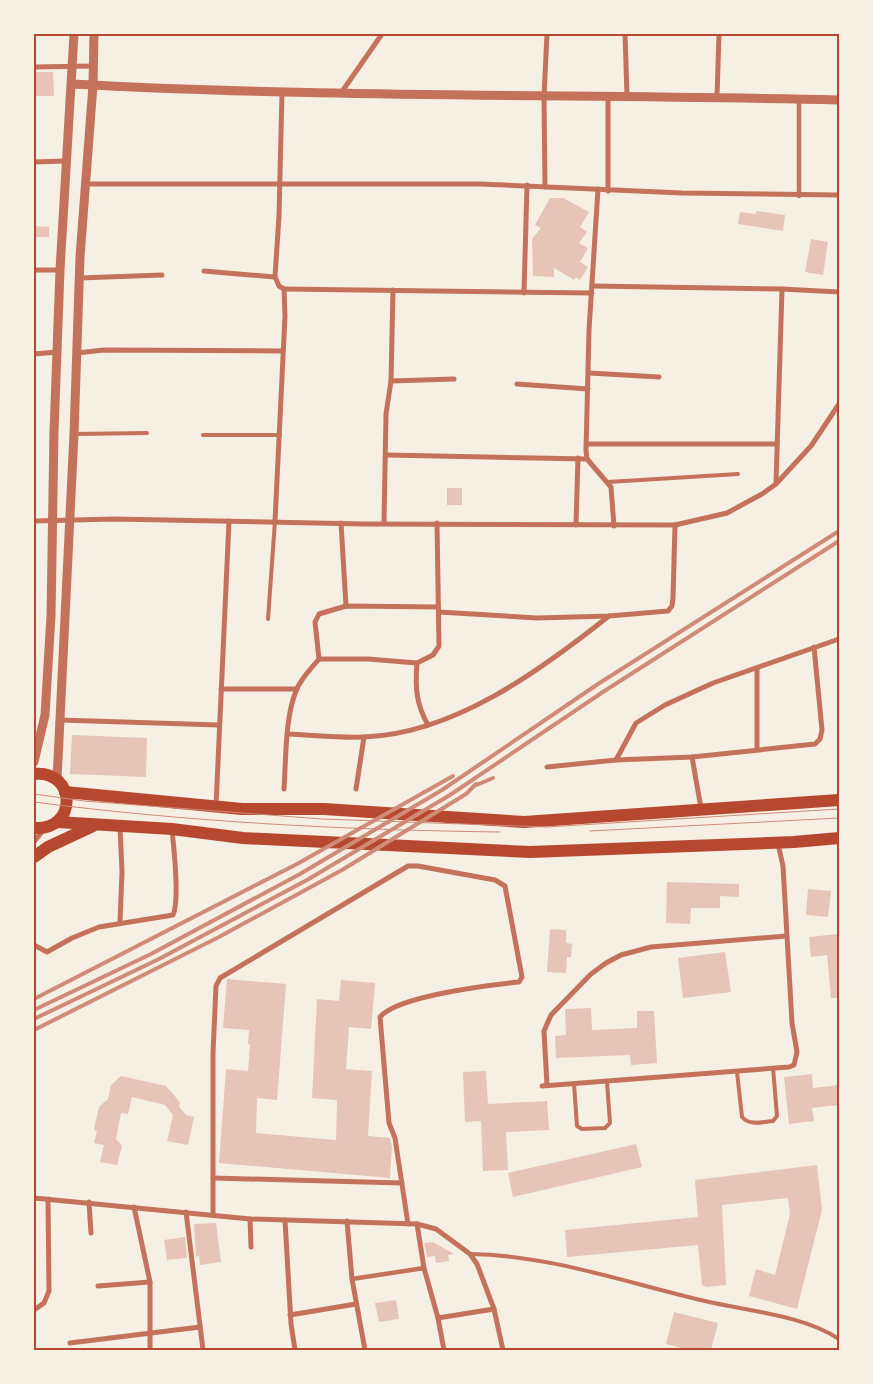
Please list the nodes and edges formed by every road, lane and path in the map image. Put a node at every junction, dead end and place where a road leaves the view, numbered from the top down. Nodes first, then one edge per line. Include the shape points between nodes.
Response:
1 (74, 34) edge
2 (94, 34) edge
3 (382, 34) edge
4 (547, 34) edge
5 (625, 34) edge
6 (720, 34) edge
7 (73, 66) junction
8 (93, 66) junction
9 (34, 67) edge
10 (72, 84) junction
11 (93, 86) junction
12 (282, 92) junction
13 (340, 94) junction
14 (544, 96) junction
15 (627, 96) junction
16 (608, 97) junction
17 (717, 97) junction
18 (799, 99) junction
19 (839, 100) edge
20 (66, 161) junction
21 (34, 162) edge
22 (84, 184) junction
23 (279, 184) junction
24 (527, 185) junction
25 (545, 186) junction
26 (598, 190) junction
27 (608, 190) junction
28 (839, 195) edge
29 (799, 196) junction
30 (34, 270) edge
31 (60, 270) junction
32 (204, 271) dead end
33 (162, 274) dead end
34 (275, 277) junction
35 (79, 278) junction
36 (592, 286) junction
37 (782, 288) junction
38 (284, 289) junction
39 (394, 290) junction
40 (839, 292) edge
41 (524, 293) junction
42 (592, 293) junction
43 (283, 351) junction
44 (58, 352) junction
45 (77, 353) junction
46 (34, 354) edge
47 (588, 373) junction
48 (659, 377) dead end
49 (454, 379) dead end
50 (391, 381) junction
51 (517, 384) dead end
52 (588, 389) junction
53 (839, 404) edge
54 (147, 432) dead end
55 (74, 434) junction
56 (203, 435) dead end
57 (280, 435) junction
58 (587, 444) junction
59 (777, 444) junction
60 (386, 455) junction
61 (578, 458) junction
62 (587, 459) junction
63 (738, 474) dead end
64 (608, 482) junction
65 (776, 484) junction
66 (52, 519) junction
67 (34, 521) edge
68 (70, 521) junction
69 (228, 521) junction
70 (275, 521) junction
71 (341, 523) junction
72 (384, 523) junction
73 (438, 524) junction
74 (576, 525) junction
75 (675, 525) junction
76 (614, 526) junction
77 (346, 606) junction
78 (438, 610) junction
79 (609, 616) junction
80 (268, 619) dead end
81 (839, 640) edge
82 (814, 647) junction
83 (319, 659) junction
84 (417, 663) junction
85 (757, 668) junction
86 (221, 689) junction
87 (296, 689) junction
88 (60, 720) junction
89 (219, 725) junction
90 (428, 725) junction
91 (288, 734) junction
92 (364, 737) junction
93 (757, 748) junction
94 (692, 757) junction
95 (616, 760) junction
96 (34, 762) edge
97 (547, 767) dead end
98 (34, 774) edge
99 (57, 780) junction
100 (284, 789) dead end
101 (356, 789) dead end
102 (65, 792) junction
103 (839, 800) edge
104 (216, 806) junction
105 (701, 808) junction
106 (58, 822) junction
107 (95, 825) junction
108 (120, 826) junction
109 (40, 828) edge
110 (172, 829) junction
111 (839, 838) edge
112 (778, 841) junction
113 (34, 842) edge
114 (34, 858) edge
115 (120, 922) junction
116 (786, 936) junction
117 (34, 946) edge
118 (773, 1068) junction
119 (737, 1072) junction
120 (607, 1082) junction
121 (574, 1084) junction
122 (213, 1178) junction
123 (402, 1183) junction
124 (34, 1198) edge
125 (48, 1199) junction
126 (88, 1202) junction
127 (134, 1206) junction
128 (186, 1212) junction
129 (213, 1215) junction
130 (250, 1219) junction
131 (285, 1220) junction
132 (347, 1221) junction
133 (408, 1224) junction
134 (417, 1224) junction
135 (91, 1233) dead end
136 (251, 1247) dead end
137 (470, 1254) junction
138 (424, 1268) junction
139 (352, 1279) junction
140 (150, 1282) junction
141 (98, 1286) dead end
142 (356, 1304) junction
143 (494, 1309) junction
144 (34, 1310) edge
145 (290, 1316) junction
146 (438, 1318) junction
147 (200, 1326) junction
148 (149, 1334) junction
149 (839, 1339) edge
150 (70, 1343) dead end
151 (150, 1350) edge
152 (203, 1350) edge
153 (296, 1350) edge
154 (365, 1350) edge
155 (444, 1350) edge
156 (503, 1350) edge

1 - 7 street
2 - 8 street
3 - 13 street
4 - 14 street
5 - 15 street
6 - 17 street
7 - 8 street
7 - 9 street
7 - 10 street
8 - 11 street
10 - 11 street
10 - 20 street
11 - 12 street
11 - 22 street
12 - 13 street
12 - 23 street
13 - 14 street
14 - 16 street
14 - 25 street
15 - 16 street
15 - 17 street
16 - 27 street
17 - 18 street
18 - 19 street
18 - 29 street
20 - 21 street
20 - 31 street
22 - 23 street
22 - 35 street
23 - 24 street
23 - 34 street
24 - 25 street
24 - 41 street
25 - 26 street
26 - 27 street
26 - 36 street
27 - 29 street
28 - 29 street
30 - 31 street
31 - 44 street
32 - 34 street
33 - 35 street
34 - 38 street
35 - 45 street
36 - 37 street
36 - 42 street
37 - 40 street
37 - 59 street
38 - 39 street
38 - 43 street
39 - 41 street
39 - 50 street
41 - 42 street
42 - 47 street
43 - 45 street via 104,350
43 - 57 street
44 - 46 street
44 - 66 street
45 - 55 street
47 - 48 street
47 - 52 street
49 - 50 street
50 - 60 street via 386,414
51 - 52 street
52 - 58 street
53 - 65 street via 812,446
54 - 55 lane
55 - 68 street
56 - 57 lane
57 - 70 street
58 - 59 street
58 - 62 street
59 - 65 street
60 - 61 street
60 - 72 street
61 - 62 street
61 - 74 street
62 - 64 street
63 - 64 lane
64 - 76 street via 613,498
65 - 75 street via 727,512
66 - 67 street
66 - 68 street
66 - 96 street via 45,715
68 - 69 street
68 - 88 street
69 - 70 street
69 - 86 street
70 - 71 street
70 - 80 lane
71 - 72 street
71 - 77 street
72 - 73 street
73 - 74 street
73 - 78 street
74 - 76 street
75 - 76 street
75 - 79 street via 671,608 663,612
77 - 78 street
77 - 83 street via 317,617
78 - 79 street via 537,618
78 - 84 street via 440,639 437,652
79 - 90 street via 501,693
81 - 82 street
82 - 85 street
82 - 93 street via 822,730 820,738 811,745
83 - 84 street
83 - 87 street
84 - 90 street via 416,698
85 - 93 street
85 - 95 street via 712,683 645,716 632,728
86 - 87 street
86 - 89 street
87 - 91 street
88 - 89 street
88 - 99 street
89 - 104 street
90 - 92 street
91 - 92 street
91 - 100 street
92 - 101 street
93 - 94 street
94 - 95 street
94 - 105 street
95 - 97 street
98 - 99 main road via 50,775
99 - 102 main road
102 - 104 main road
102 - 106 main road via 66,808
103 - 105 main road
104 - 105 main road via 544,822
106 - 107 main road
106 - 109 main road
107 - 108 main road
107 - 114 main road via 61,840
108 - 110 main road
108 - 115 street
109 - 113 street
110 - 112 main road via 243,838 530,852
110 - 115 street via 174,913 170,917
111 - 112 main road
112 - 116 street
115 - 117 street via 88,930 50,952
116 - 118 street via 797,1058 793,1066
116 - 121 street via 651,947 621,955 606,963 551,1015 544,1031 544,1085
118 - 119 street
118 - 119 lane via 777,1116 773,1122 748,1122 742,1117
119 - 120 street
120 - 121 street
120 - 121 lane via 610,1123 605,1128 596,1129 578,1126
122 - 123 street
122 - 123 street via 213,1053 216,986 220,978 408,866 495,880 505,886 521,980 416,999 380,1017 389,1123 395,1138
122 - 129 street
123 - 133 street
124 - 125 street
125 - 126 street
125 - 144 street via 48,1291 44,1304
126 - 127 street
126 - 135 street
127 - 128 street
127 - 140 street
128 - 129 street
128 - 147 street
129 - 130 street
130 - 131 street
130 - 136 street
131 - 132 street
131 - 145 street
132 - 133 street
132 - 139 street
133 - 134 street
134 - 137 street via 436,1229
134 - 138 street
137 - 143 street via 481,1272
137 - 149 lane via 515,1255 786,1318
138 - 139 street
138 - 146 street
139 - 142 street
140 - 141 street
140 - 148 street via 152,1311
142 - 145 street
142 - 154 street
143 - 146 street
143 - 156 street
145 - 153 street
146 - 155 street
147 - 148 street
147 - 152 street
148 - 150 street
148 - 151 street

